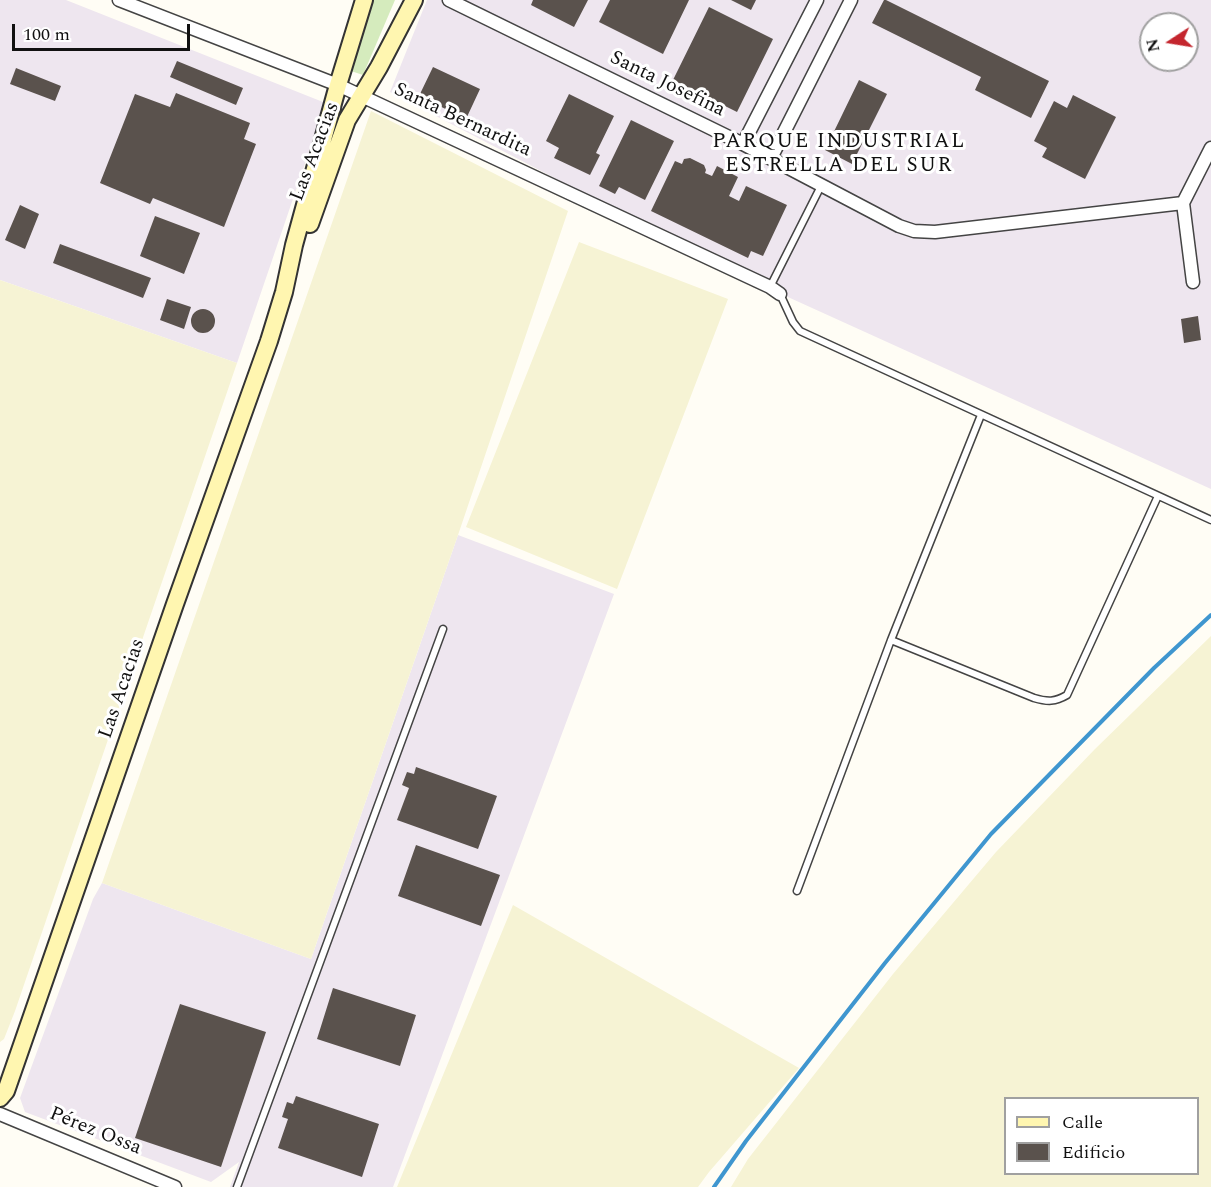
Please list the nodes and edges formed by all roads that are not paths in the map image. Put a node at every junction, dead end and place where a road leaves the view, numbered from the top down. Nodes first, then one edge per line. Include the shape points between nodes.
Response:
1 (119, 0) edge
2 (364, 0) edge
3 (414, 0) edge
4 (449, 0) edge
5 (817, 0) edge
6 (851, 0) edge
7 (338, 85) junction
8 (361, 95) junction
9 (743, 144) junction
10 (1211, 148) edge
11 (771, 158) junction
12 (821, 186) junction
13 (1183, 203) junction
14 (1193, 282) dead end
15 (775, 290) junction
16 (284, 292) junction
17 (981, 415) junction
18 (1158, 496) junction
19 (1211, 520) edge
20 (443, 629) dead end
21 (891, 640) junction
22 (797, 891) dead end
23 (0, 1098) edge
24 (0, 1114) edge
25 (176, 1187) edge
26 (237, 1187) edge

1 - 7 street, Santa Bernardita
2 - 7 main road, Las Acacias
3 - 8 main road, Las Acacias
4 - 9 street, Santa Josefina
5 - 9 street
6 - 11 street
7 - 8 street, Santa Bernardita
7 - 16 main road, Las Acacias
8 - 15 street, Santa Bernardita
8 - 16 main road, Las Acacias via 343,128
9 - 11 street, Santa Josefina
10 - 13 street
11 - 12 street, Santa Josefina
12 - 13 street, Santa Josefina via 906,229 925,233
12 - 15 lane
13 - 14 street
15 - 17 lane via 800,331
16 - 23 main road, Las Acacias via 6,1090
17 - 18 lane
17 - 21 lane
18 - 19 lane
18 - 21 lane via 1067,695 1056,701 1034,698
20 - 26 lane
21 - 22 lane
24 - 25 street, Pérez Ossa

